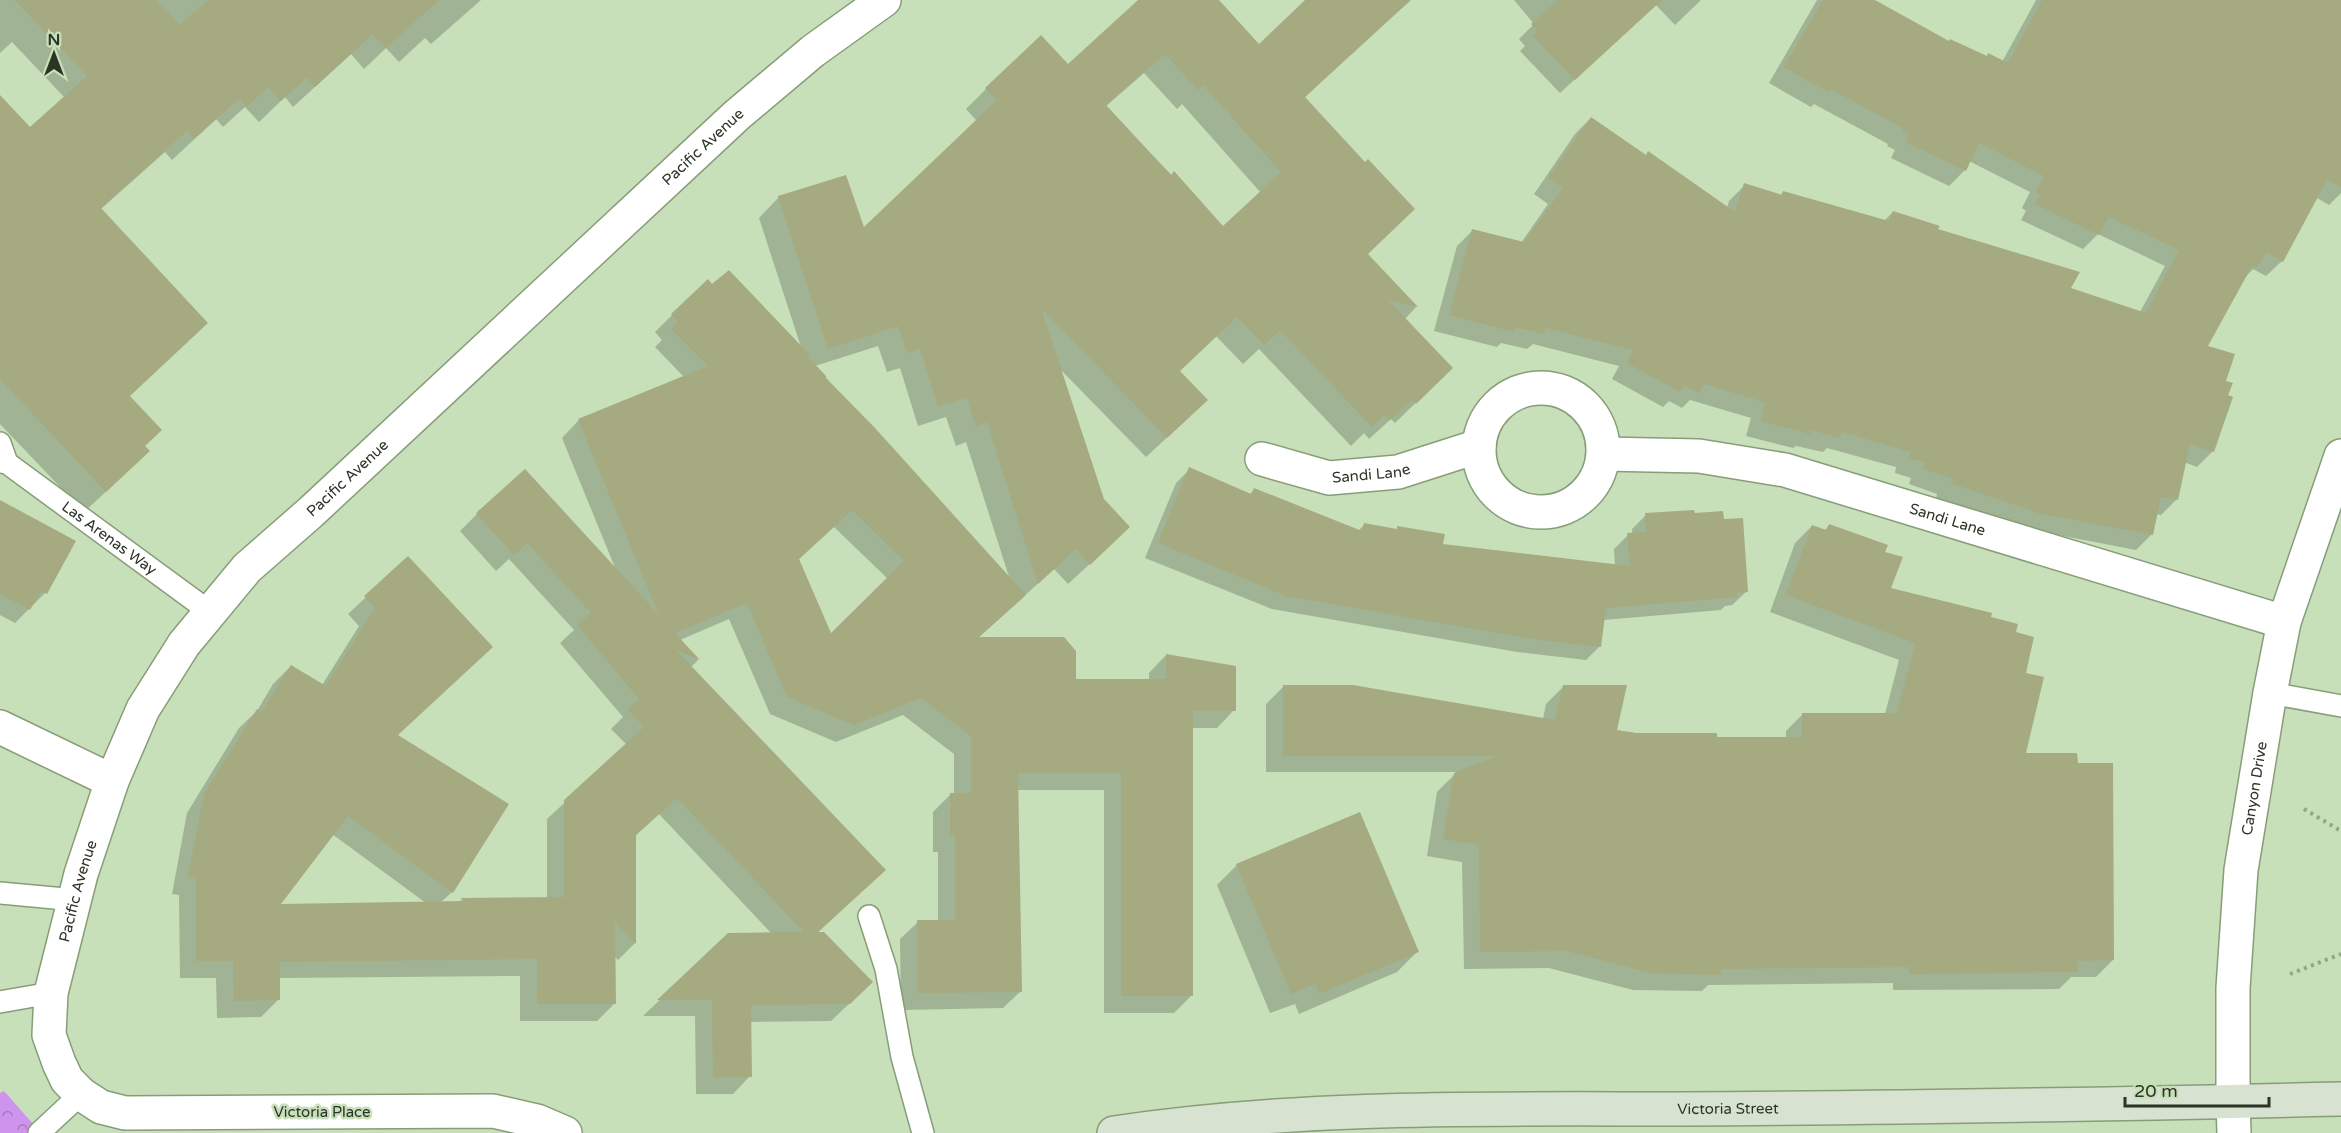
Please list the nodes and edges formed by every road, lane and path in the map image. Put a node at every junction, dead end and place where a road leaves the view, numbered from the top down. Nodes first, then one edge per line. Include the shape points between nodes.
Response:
1 (884, 0) edge
2 (0, 443) edge
3 (1479, 446) junction
4 (1604, 454) junction
5 (2341, 458) edge
6 (1262, 459) dead end
7 (4, 463) edge
8 (210, 612) junction
9 (2284, 622) junction
10 (2270, 693) junction
11 (2341, 706) edge
12 (0, 727) edge
13 (112, 780) junction
14 (2304, 809) dead end
15 (2341, 831) edge
16 (0, 894) edge
17 (76, 900) junction
18 (869, 916) dead end
19 (2341, 954) edge
20 (2290, 974) dead end
21 (51, 993) junction
22 (0, 1002) edge
23 (81, 1094) junction
24 (2341, 1100) edge
25 (2234, 1117) edge
26 (39, 1133) edge
27 (565, 1133) edge
28 (922, 1133) edge
29 (1114, 1133) edge

1 - 8 street, Pacific Avenue via 813,51 737,115 247,568
2 - 7 lane, Las Arenas Way
3 - 4 street via 1485,422 1499,403 1521,391 1546,388 1569,394 1588,409 1601,430
3 - 4 street via 1481,470 1494,492 1514,507 1538,513 1562,510 1583,498 1598,478
3 - 6 street, Sandi Lane via 1398,472 1329,478
4 - 9 street, Sandi Lane via 1699,456 1785,470
5 - 9 street, Canyon Drive
7 - 8 lane, Las Arenas Way
8 - 13 street, Pacific Avenue via 184,644 143,709
9 - 10 street, Canyon Drive
10 - 11 lane
10 - 25 street, Canyon Drive via 2241,870 2233,988
12 - 13 street
13 - 17 street, Pacific Avenue
14 - 15 path
16 - 17 lane
17 - 21 street, Pacific Avenue
18 - 28 lane via 886,969 902,1057
19 - 20 path
21 - 22 lane
21 - 23 street, Pacific Avenue via 49,1035 67,1080
23 - 26 lane
23 - 27 street, Victoria Place via 101,1107 125,1113 493,1112 537,1121
24 - 25 main road, Victoria Street
25 - 29 main road, Victoria Street via 1924,1107 1312,1113

